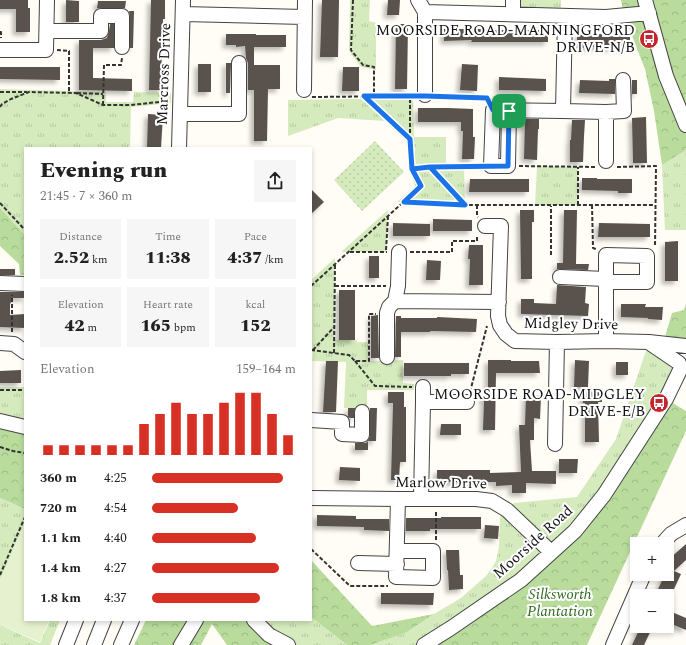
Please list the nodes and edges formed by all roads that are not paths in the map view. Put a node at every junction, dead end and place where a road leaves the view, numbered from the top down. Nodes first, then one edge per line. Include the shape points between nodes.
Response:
1 (47, 0) edge
2 (183, 0) edge
3 (305, 0) edge
4 (418, 0) edge
5 (647, 6) edge
6 (513, 7) edge
7 (425, 12) junction
8 (183, 14) junction
9 (565, 16) junction
10 (304, 17) junction
11 (47, 32) junction
12 (122, 47) road end
13 (1, 50) edge
14 (239, 62) dead end
15 (623, 80) dead end
16 (304, 90) road end
17 (425, 96) road end
18 (563, 110) junction
19 (509, 111) junction
20 (606, 112) junction
21 (180, 114) junction
22 (686, 125) edge
23 (179, 147) edge
24 (606, 161) dead end
25 (479, 225) road end
26 (392, 250) road end
27 (560, 277) dead end
28 (605, 280) junction
29 (395, 301) junction
30 (499, 302) junction
31 (606, 341) junction
32 (557, 342) junction
33 (649, 342) junction
34 (6, 343) edge
35 (686, 347) edge
36 (24, 351) edge
37 (387, 357) dead end
38 (682, 368) edge
39 (686, 383) edge
40 (423, 387) road end
41 (666, 399) junction
42 (423, 402) junction
43 (467, 402) road end
44 (362, 412) dead end
45 (312, 420) edge
46 (0, 421) edge
47 (24, 427) edge
48 (555, 444) dead end
49 (312, 498) edge
50 (398, 499) junction
51 (420, 500) junction
52 (686, 525) edge
53 (668, 537) edge
54 (551, 552) junction
55 (358, 563) dead end
56 (397, 564) junction
57 (630, 611) edge
58 (76, 621) edge
59 (104, 621) edge
60 (132, 621) edge
61 (195, 621) edge
62 (255, 621) edge
63 (66, 645) edge
64 (94, 645) edge
65 (121, 645) edge
66 (181, 645) edge
67 (288, 645) edge
68 (424, 645) edge
69 (613, 645) edge

1 - 11 street
2 - 8 street, Marcross Drive
3 - 10 street
4 - 7 street
5 - 9 street via 606,17
5 - 22 street via 666,76
6 - 7 street
6 - 9 street
7 - 17 street
8 - 10 street
8 - 21 street, Marcross Drive
9 - 18 street
10 - 16 street
11 - 12 street via 101,31 101,16 122,16
11 - 13 street via 46,50
14 - 21 street via 240,114
15 - 20 street via 624,111
18 - 19 street
18 - 20 street
19 - 19 street via 493,110 491,166 508,166
20 - 24 street
21 - 23 street, Marcross Drive
25 - 30 street, Midgley Drive via 500,226
26 - 29 street via 398,286
27 - 28 street
28 - 28 street via 647,282 646,256 606,255
28 - 31 street
29 - 30 street
29 - 37 street via 387,313
30 - 32 street, Midgley Drive via 500,325 515,341
31 - 32 street, Midgley Drive
31 - 33 street, Midgley Drive
32 - 48 street
33 - 35 street, Midgley Drive
33 - 38 street
34 - 36 street via 14,344
35 - 38 street via 679,358
38 - 41 street
39 - 41 street
40 - 42 street
41 - 54 street, Moorside Road via 604,495 575,531
42 - 43 street
42 - 51 street
44 - 45 street via 362,434 342,434 342,422
46 - 47 street
49 - 50 street, Marlow Drive
50 - 51 street, Marlow Drive
50 - 56 street
51 - 54 street, Marlow Drive via 492,500 507,510
52 - 53 street
54 - 68 street, Moorside Road via 521,580
55 - 56 street
56 - 56 street via 433,551 433,578
57 - 69 street
58 - 63 street
59 - 64 street
60 - 65 street
61 - 66 street
62 - 67 street via 270,635

